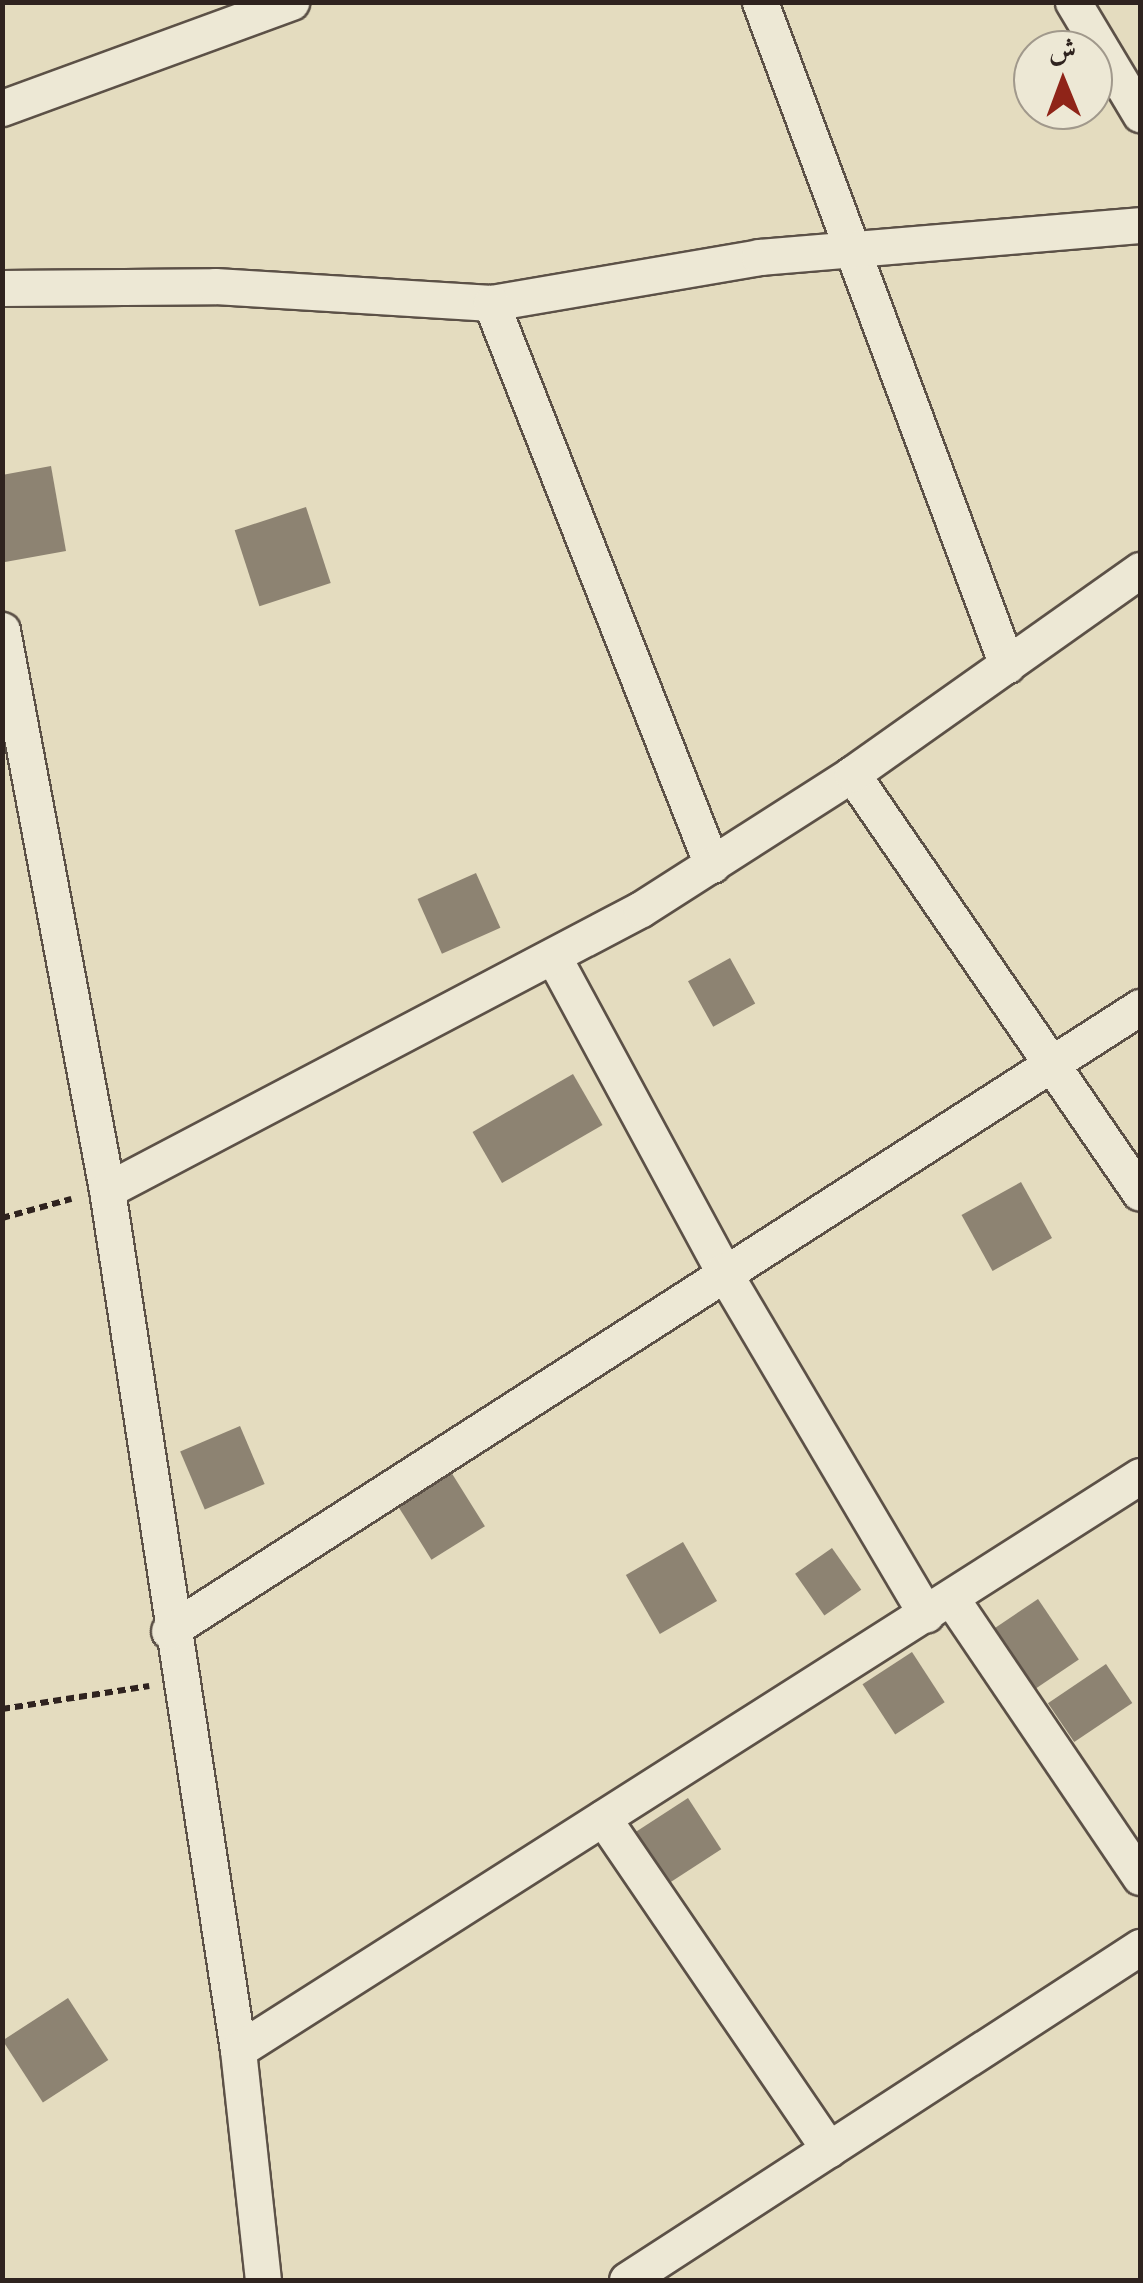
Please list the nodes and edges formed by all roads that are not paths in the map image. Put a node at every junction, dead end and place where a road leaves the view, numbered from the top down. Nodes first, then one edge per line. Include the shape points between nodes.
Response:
1 (291, 2) edge
2 (760, 2) edge
3 (1073, 2) edge
4 (2, 108) edge
5 (1140, 114) edge
6 (1140, 225) edge
7 (852, 250) junction
8 (2, 288) edge
9 (491, 303) junction
10 (1140, 570) edge
11 (2, 630) edge
12 (1007, 664) junction
13 (852, 774) junction
14 (712, 865) junction
15 (554, 958) junction
16 (1140, 1007) edge
17 (1048, 1065) junction
18 (106, 1190) junction
19 (1140, 1193) edge
20 (724, 1271) junction
21 (1140, 1476) edge
22 (939, 1606) junction
23 (169, 1630) junction
24 (603, 1818) junction
25 (1140, 1877) edge
26 (1140, 1947) edge
27 (238, 2050) junction
28 (829, 2149) junction
29 (263, 2280) edge
30 (627, 2280) edge

1 - 4 street
2 - 7 street
3 - 5 street
6 - 7 street
7 - 9 street via 676,268
7 - 12 street
8 - 9 street via 215,286
9 - 14 street
10 - 12 street
11 - 18 street
12 - 13 street
13 - 14 street
13 - 17 street
14 - 15 street
15 - 18 street
15 - 20 street
16 - 17 street
17 - 19 street
17 - 20 street
18 - 23 street
20 - 22 street
20 - 23 street
21 - 22 street
22 - 24 street
22 - 25 street
23 - 27 street
24 - 27 street
24 - 28 street
26 - 28 street
27 - 29 street
28 - 30 street

